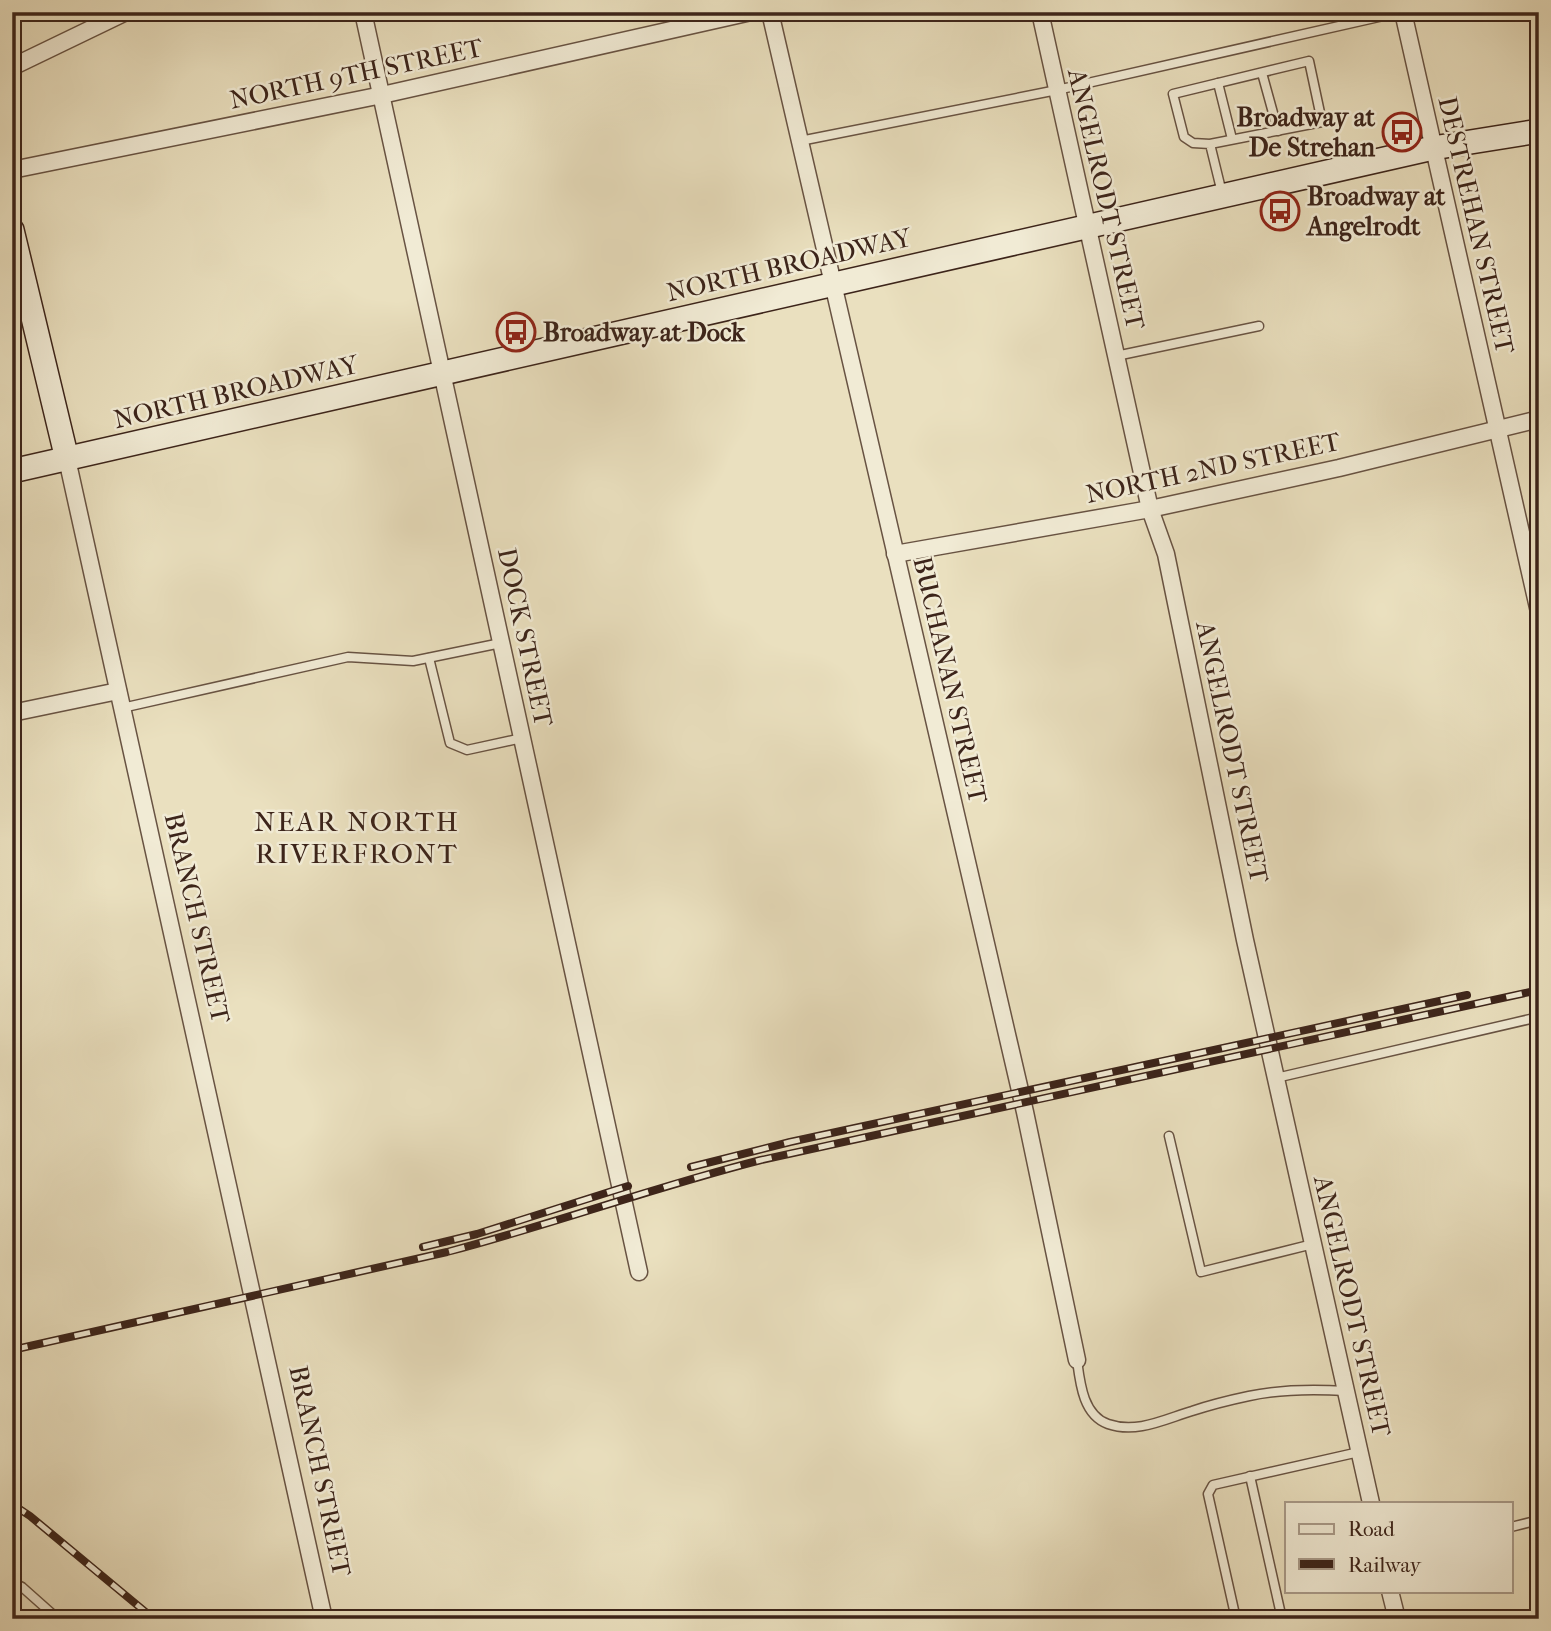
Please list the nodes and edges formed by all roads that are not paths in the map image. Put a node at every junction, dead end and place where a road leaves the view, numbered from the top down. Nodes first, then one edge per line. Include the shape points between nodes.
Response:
1 (127, 12) edge
2 (363, 12) edge
3 (751, 12) edge
4 (771, 12) edge
5 (1040, 12) edge
6 (1402, 12) edge
7 (1536, 12) edge
8 (1539, 35) edge
9 (12, 67) edge
10 (1262, 73) junction
11 (1218, 83) junction
12 (1057, 90) junction
13 (382, 95) junction
14 (1278, 131) junction
15 (1539, 131) edge
16 (1233, 139) junction
17 (800, 141) junction
18 (1210, 144) junction
19 (1433, 148) junction
20 (12, 170) edge
21 (1223, 195) junction
22 (1087, 226) junction
23 (12, 230) edge
24 (833, 283) junction
25 (1259, 326) dead end
26 (1116, 356) junction
27 (442, 374) junction
28 (1539, 419) edge
29 (1498, 429) junction
30 (66, 459) junction
31 (12, 471) edge
32 (1150, 509) junction
33 (895, 554) junction
34 (1539, 612) edge
35 (501, 643) junction
36 (429, 658) junction
37 (118, 691) junction
38 (122, 708) junction
39 (12, 713) edge
40 (522, 738) junction
41 (1539, 1017) edge
42 (1276, 1078) junction
43 (1169, 1136) dead end
44 (1313, 1244) junction
45 (639, 1272) dead end
46 (1077, 1360) joint
47 (1346, 1391) junction
48 (1359, 1452) junction
49 (1250, 1476) junction
50 (1371, 1502) edge
51 (1539, 1520) edge
52 (1512, 1527) edge
53 (12, 1582) edge
54 (1390, 1592) edge
55 (58, 1619) edge
56 (324, 1619) edge
57 (1236, 1619) edge
58 (1282, 1619) edge
59 (1396, 1619) edge

1 - 9 street
2 - 13 street, DOCK STREET
3 - 13 street, NORTH 9TH STREET
4 - 17 street, BUCHANAN STREET
5 - 12 street, ANGELRODT STREET
6 - 12 lane
6 - 19 street, DESTREHAN STREET
7 - 8 lane
10 - 11 lane
10 - 14 lane
10 - 14 lane via 1310,61 1322,122
11 - 16 lane
11 - 18 lane via 1173,94 1184,137
12 - 17 lane
12 - 22 street, ANGELRODT STREET
13 - 20 street, NORTH 9TH STREET
13 - 27 street, DOCK STREET
14 - 16 lane
15 - 19 main road, NORTH BROADWAY
16 - 18 lane
17 - 24 street, BUCHANAN STREET
18 - 21 lane
19 - 21 main road, NORTH BROADWAY
19 - 29 street, DESTREHAN STREET
21 - 22 main road, NORTH BROADWAY
22 - 24 main road, NORTH BROADWAY
22 - 26 street, ANGELRODT STREET
23 - 30 main road, BRANCH STREET
24 - 27 main road, NORTH BROADWAY
24 - 33 street, BUCHANAN STREET
25 - 26 lane
26 - 32 street, ANGELRODT STREET
27 - 30 main road, NORTH BROADWAY
27 - 35 street, DOCK STREET
28 - 29 street, NORTH 2ND STREET
29 - 32 street, NORTH 2ND STREET
29 - 34 street, DESTREHAN STREET
30 - 31 main road, NORTH BROADWAY
30 - 37 street, BRANCH STREET
32 - 33 street, NORTH 2ND STREET
32 - 42 street, ANGELRODT STREET via 1166,554
33 - 46 street, BUCHANAN STREET via 1026,1112
35 - 36 lane
35 - 40 street, DOCK STREET
36 - 38 lane via 348,657
36 - 40 lane via 450,743 467,750
37 - 38 street, BRANCH STREET
37 - 39 street
38 - 56 street, BRANCH STREET
40 - 45 street, DOCK STREET
41 - 42 lane
42 - 44 street, ANGELRODT STREET
43 - 44 lane via 1201,1272
44 - 47 street, ANGELRODT STREET
46 - 47 lane via 1085,1400 1095,1416 1124,1427 1146,1426 1251,1395
47 - 48 street, ANGELRODT STREET
48 - 49 lane
48 - 50 street, ANGELRODT STREET
49 - 57 lane via 1213,1485 1208,1494
49 - 58 lane
51 - 52 lane
53 - 55 lane
54 - 59 street

